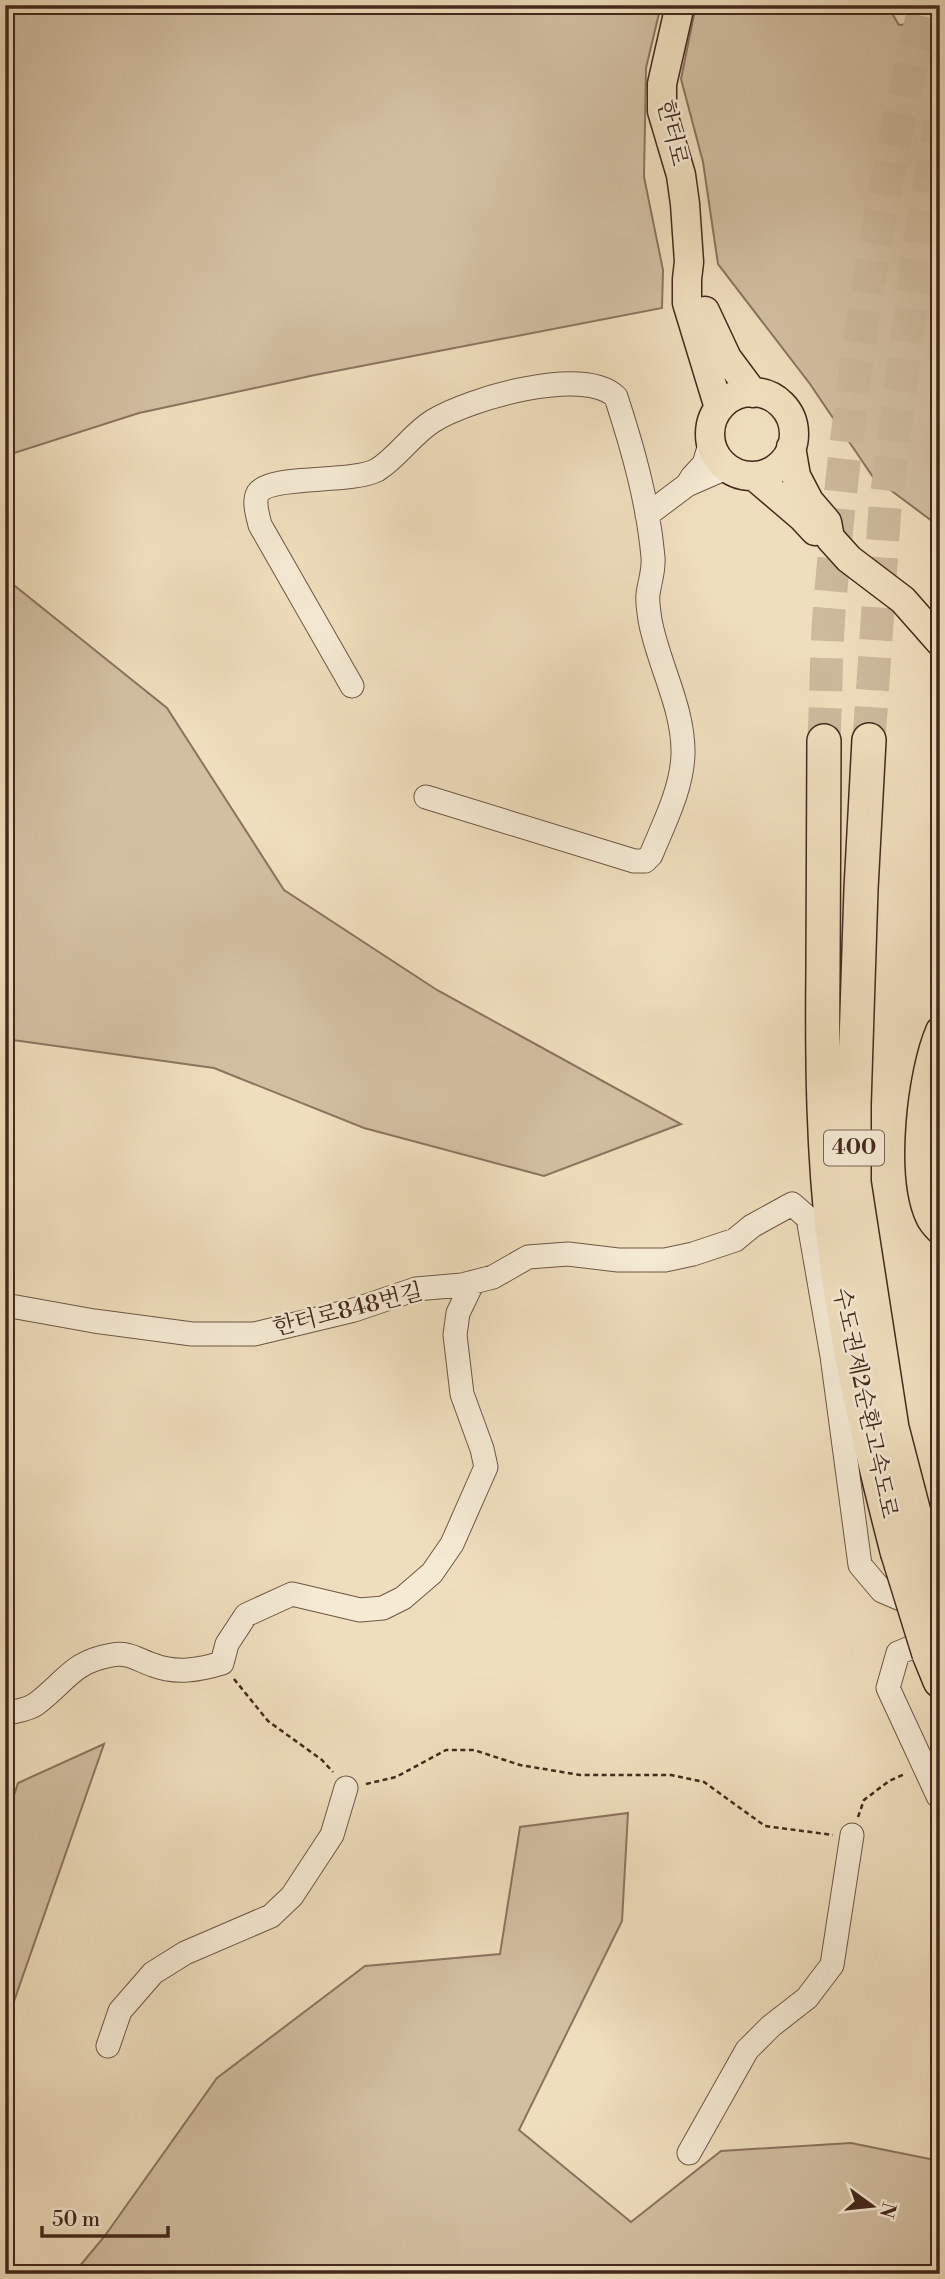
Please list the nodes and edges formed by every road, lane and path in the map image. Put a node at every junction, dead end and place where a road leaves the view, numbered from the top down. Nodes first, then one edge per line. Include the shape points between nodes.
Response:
1 (680, 5) edge
2 (690, 262) junction
3 (753, 393) junction
4 (719, 408) junction
5 (711, 441) junction
6 (791, 447) junction
7 (726, 468) junction
8 (754, 476) junction
9 (687, 485) junction
10 (647, 515) junction
11 (830, 538) junction
12 (940, 642) edge
13 (352, 686) dead end
14 (869, 740) tunnel mouth
15 (824, 741) tunnel mouth
16 (426, 797) dead end
17 (940, 1031) edge
18 (940, 1230) edge
19 (473, 1282) junction
20 (5, 1304) edge
21 (910, 1551) junction
22 (940, 1586) edge
23 (940, 1599) edge
24 (936, 1657) edge
25 (222, 1662) junction
26 (5, 1714) edge
27 (922, 1762) junction
28 (346, 1788) junction
29 (938, 1796) dead end
30 (852, 1835) junction
31 (108, 2046) dead end
32 (689, 2152) dead end

1 - 2 main road, 한터로 via 662,84 662,111 681,175
2 - 3 main road, 한터로 via 713,331
2 - 4 main road, 한터로 via 687,303
3 - 4 main road via 740,394
3 - 6 main road via 766,395 786,410 794,435
4 - 5 main road
5 - 7 main road
5 - 9 street via 704,464
6 - 8 main road via 776,468
6 - 11 main road via 796,476 827,522
7 - 8 main road
7 - 9 street
8 - 11 main road via 817,533
9 - 10 street
10 - 13 street via 616,397 593,384 510,391 432,422 374,471 267,486 257,494 260,525
10 - 16 street via 653,562 650,621 680,726 683,753 674,799 651,855 645,861 634,861
11 - 12 main road via 849,559 903,600
14 - 21 highway, 수도권제2순환고속도로 / 400 via 854,1182
15 - 21 highway, 수도권제2순환고속도로 / 400 via 822,1051 834,1242 846,1338 869,1442
17 - 18 main road via 919,1131 921,1185 930,1218
19 - 20 street, 한터로848번길 via 416,1289 354,1310 254,1334 192,1334
19 - 22 street, 한터로848번길 via 493,1277 528,1256 665,1261 735,1240 792,1204 808,1218 860,1565 882,1591 902,1600
19 - 25 street via 458,1313 455,1335 462,1394 486,1467 452,1544 432,1573 383,1608 360,1610 292,1594 246,1615 227,1643
21 - 23 highway, 수도권제2순환고속도로 / 400, bridge
21 - 24 highway, 수도권제2순환고속도로 / 400, bridge
24 - 27 street via 898,1653 888,1688
25 - 26 street via 199,1670 177,1670 132,1655 113,1655 78,1665 33,1706
25 - 28 path via 268,1721 322,1760
27 - 29 street
27 - 30 path via 864,1800
28 - 30 path via 396,1777 446,1750 474,1750 520,1765 580,1775 671,1775 704,1782 765,1826
28 - 31 street via 332,1835 292,1896 271,1916 185,1953 153,1973 120,2011
30 - 32 street via 832,1965 807,1998 747,2050

